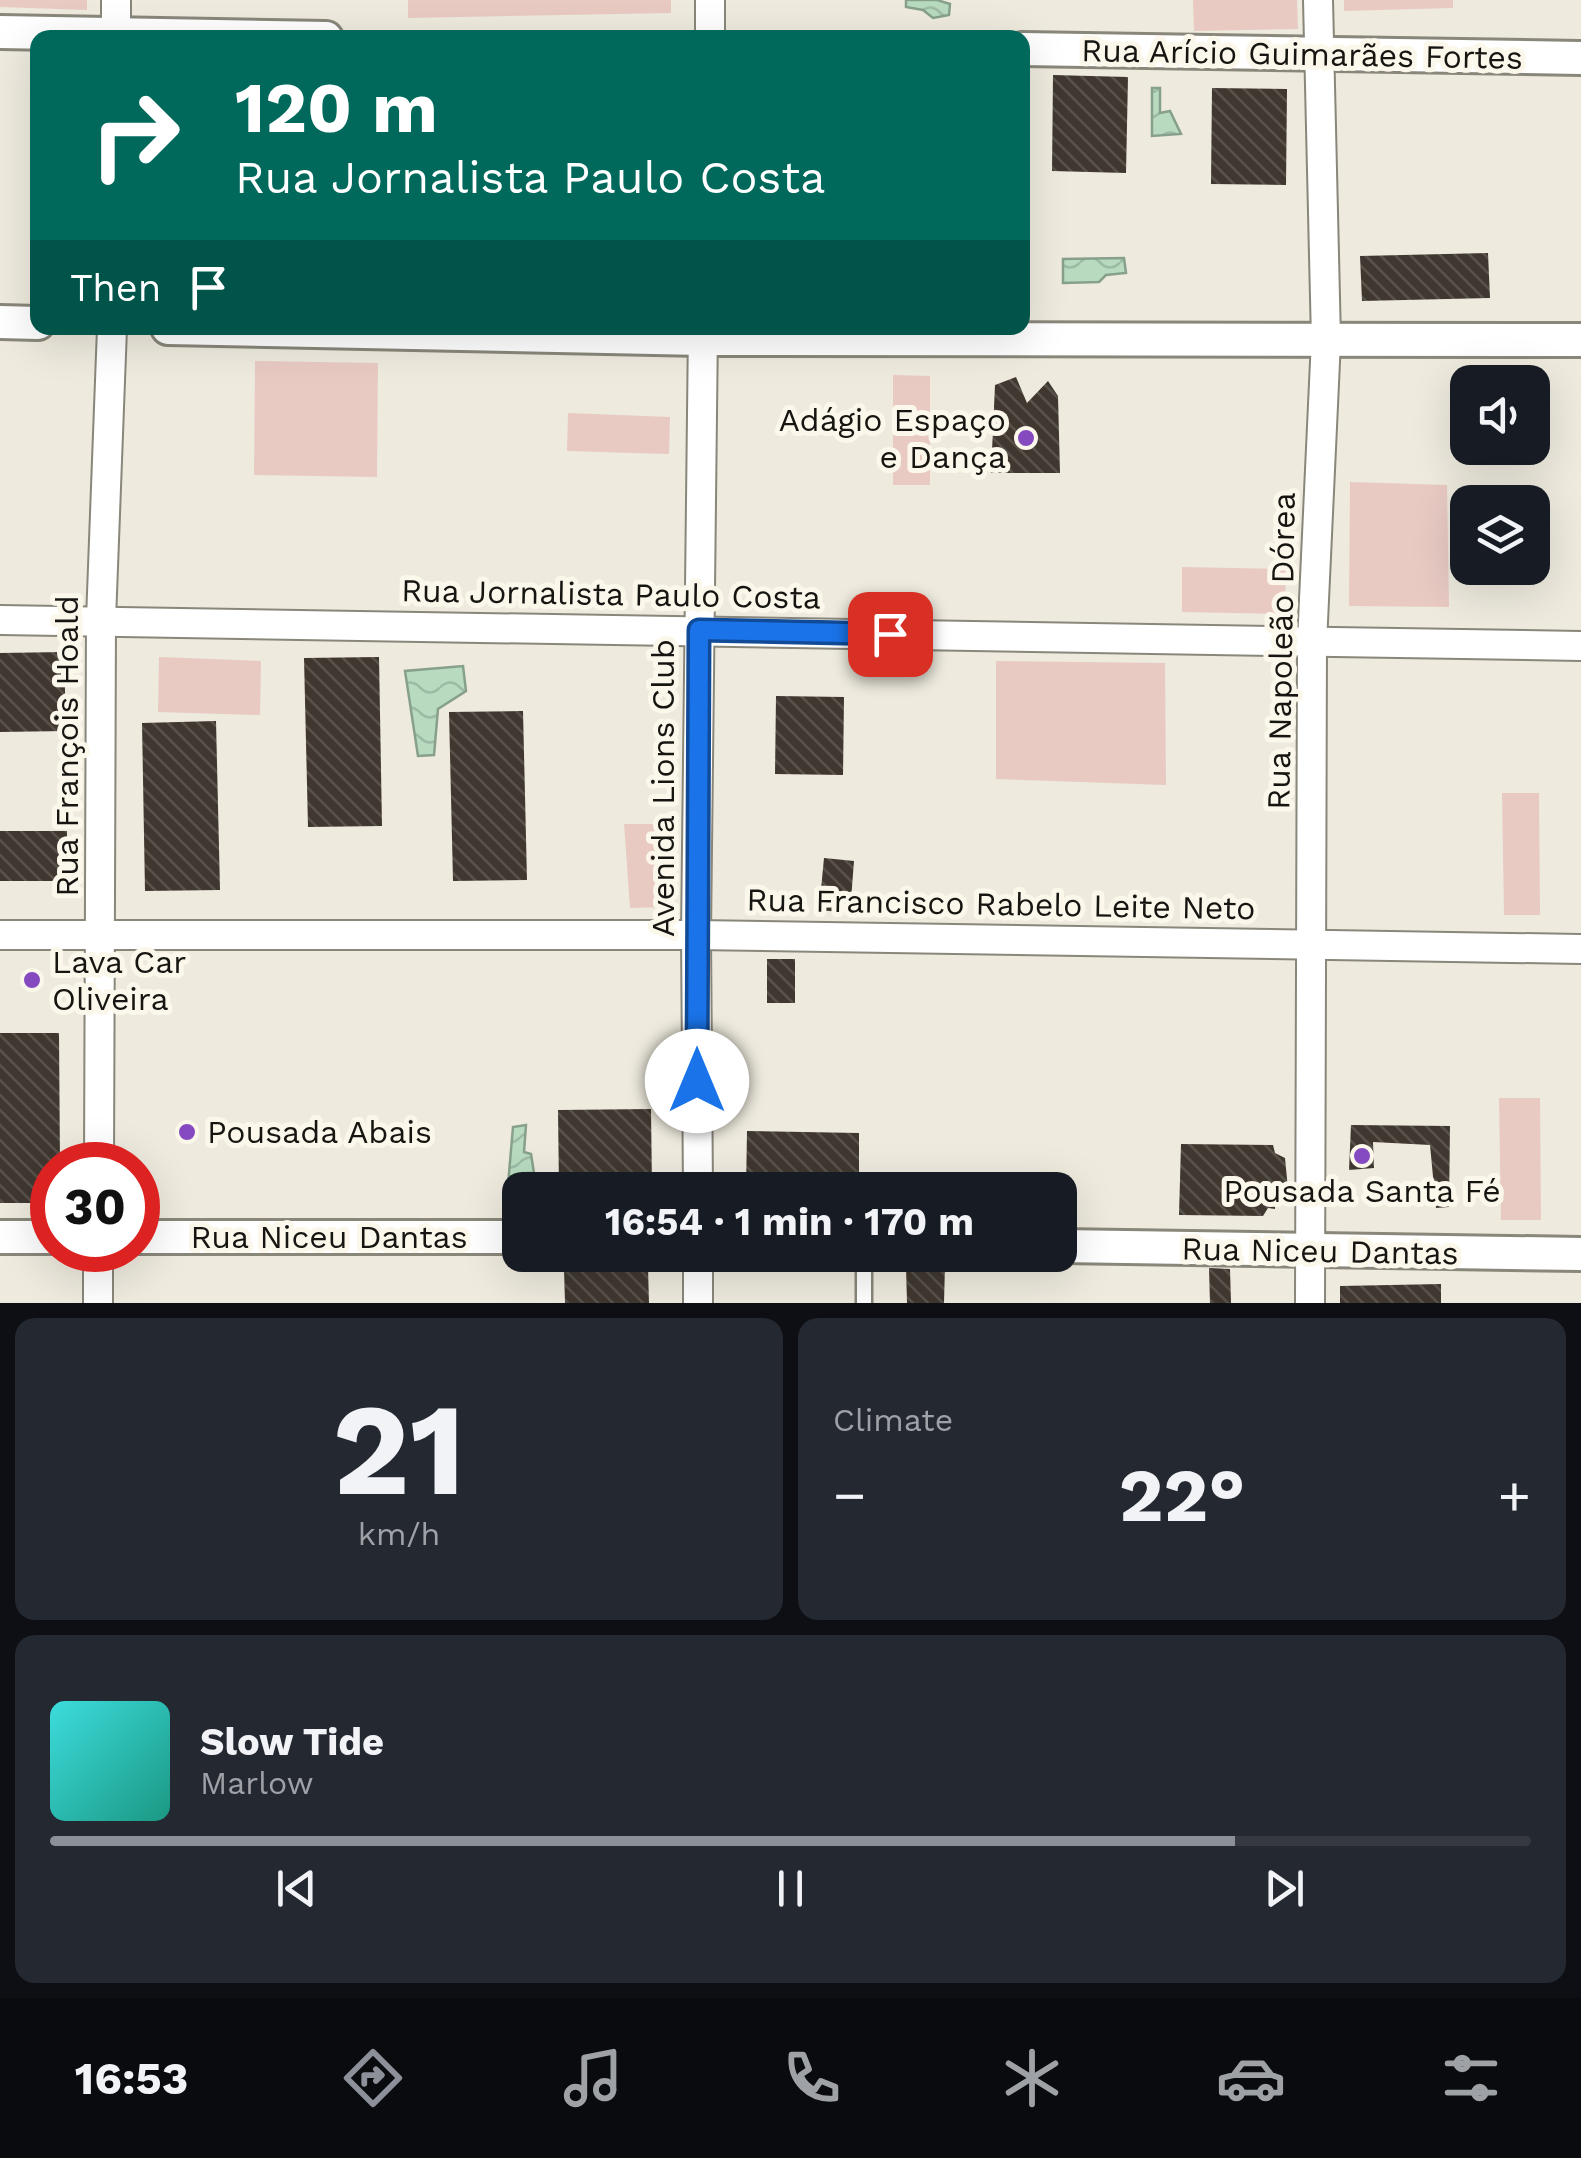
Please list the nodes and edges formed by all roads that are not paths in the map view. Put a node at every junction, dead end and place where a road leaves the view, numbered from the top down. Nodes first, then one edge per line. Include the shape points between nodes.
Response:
1 (116, 0) edge
2 (710, 0) edge
3 (1318, 0) edge
4 (116, 30) edge
5 (710, 30) edge
6 (0, 32) edge
7 (30, 33) edge
8 (1030, 49) edge
9 (1318, 54) junction
10 (1581, 58) edge
11 (0, 322) edge
12 (30, 323) edge
13 (112, 335) edge
14 (703, 335) edge
15 (807, 335) edge
16 (1326, 340) junction
17 (1581, 340) edge
18 (0, 620) edge
19 (101, 620) junction
20 (699, 630) junction
21 (1312, 644) junction
22 (1581, 646) edge
23 (0, 935) edge
24 (696, 935) junction
25 (101, 936) junction
26 (1311, 944) junction
27 (1581, 949) edge
28 (99, 1142) edge
29 (698, 1172) edge
30 (0, 1237) edge
31 (30, 1237) edge
32 (160, 1237) edge
33 (502, 1237) edge
34 (1077, 1246) edge
35 (1308, 1252) junction
36 (1581, 1254) edge
37 (98, 1272) edge
38 (698, 1272) edge
39 (864, 1272) edge
40 (98, 1303) edge
41 (698, 1303) edge
42 (864, 1303) edge
43 (1310, 1303) edge

1 - 4 street
2 - 5 street
3 - 9 street, Rua Napoleão Dórea
6 - 7 street
8 - 9 street, Rua Arício Guimarães Fortes
9 - 10 street, Rua Arício Guimarães Fortes
9 - 16 street, Rua Napoleão Dórea
11 - 12 street
13 - 19 street, Rua François Hoald
14 - 20 street, Avenida Lions Club
15 - 16 street
16 - 17 street
16 - 21 street, Rua Napoleão Dórea
18 - 19 street, Rua Jornalista Paulo Costa
19 - 20 street, Rua Jornalista Paulo Costa
19 - 25 street, Rua François Hoald
20 - 21 street, Rua Jornalista Paulo Costa
20 - 24 street, Avenida Lions Club
21 - 22 street, Rua Jornalista Paulo Costa
21 - 26 street, Rua Napoleão Dórea
23 - 25 street, Rua Francisco Rabelo Leite Neto
24 - 25 street, Rua Francisco Rabelo Leite Neto
24 - 26 street, Rua Francisco Rabelo Leite Neto
24 - 29 street, Avenida Lions Club
25 - 28 street, Rua François Hoald
26 - 27 street, Rua Francisco Rabelo Leite Neto
26 - 35 street, Rua Napoleão Dórea
30 - 31 street
32 - 33 street, Rua Niceu Dantas
34 - 35 street, Rua Niceu Dantas
35 - 36 street, Rua Niceu Dantas
35 - 43 street, Rua Napoleão Dórea
37 - 40 street
38 - 41 street
39 - 42 lane

